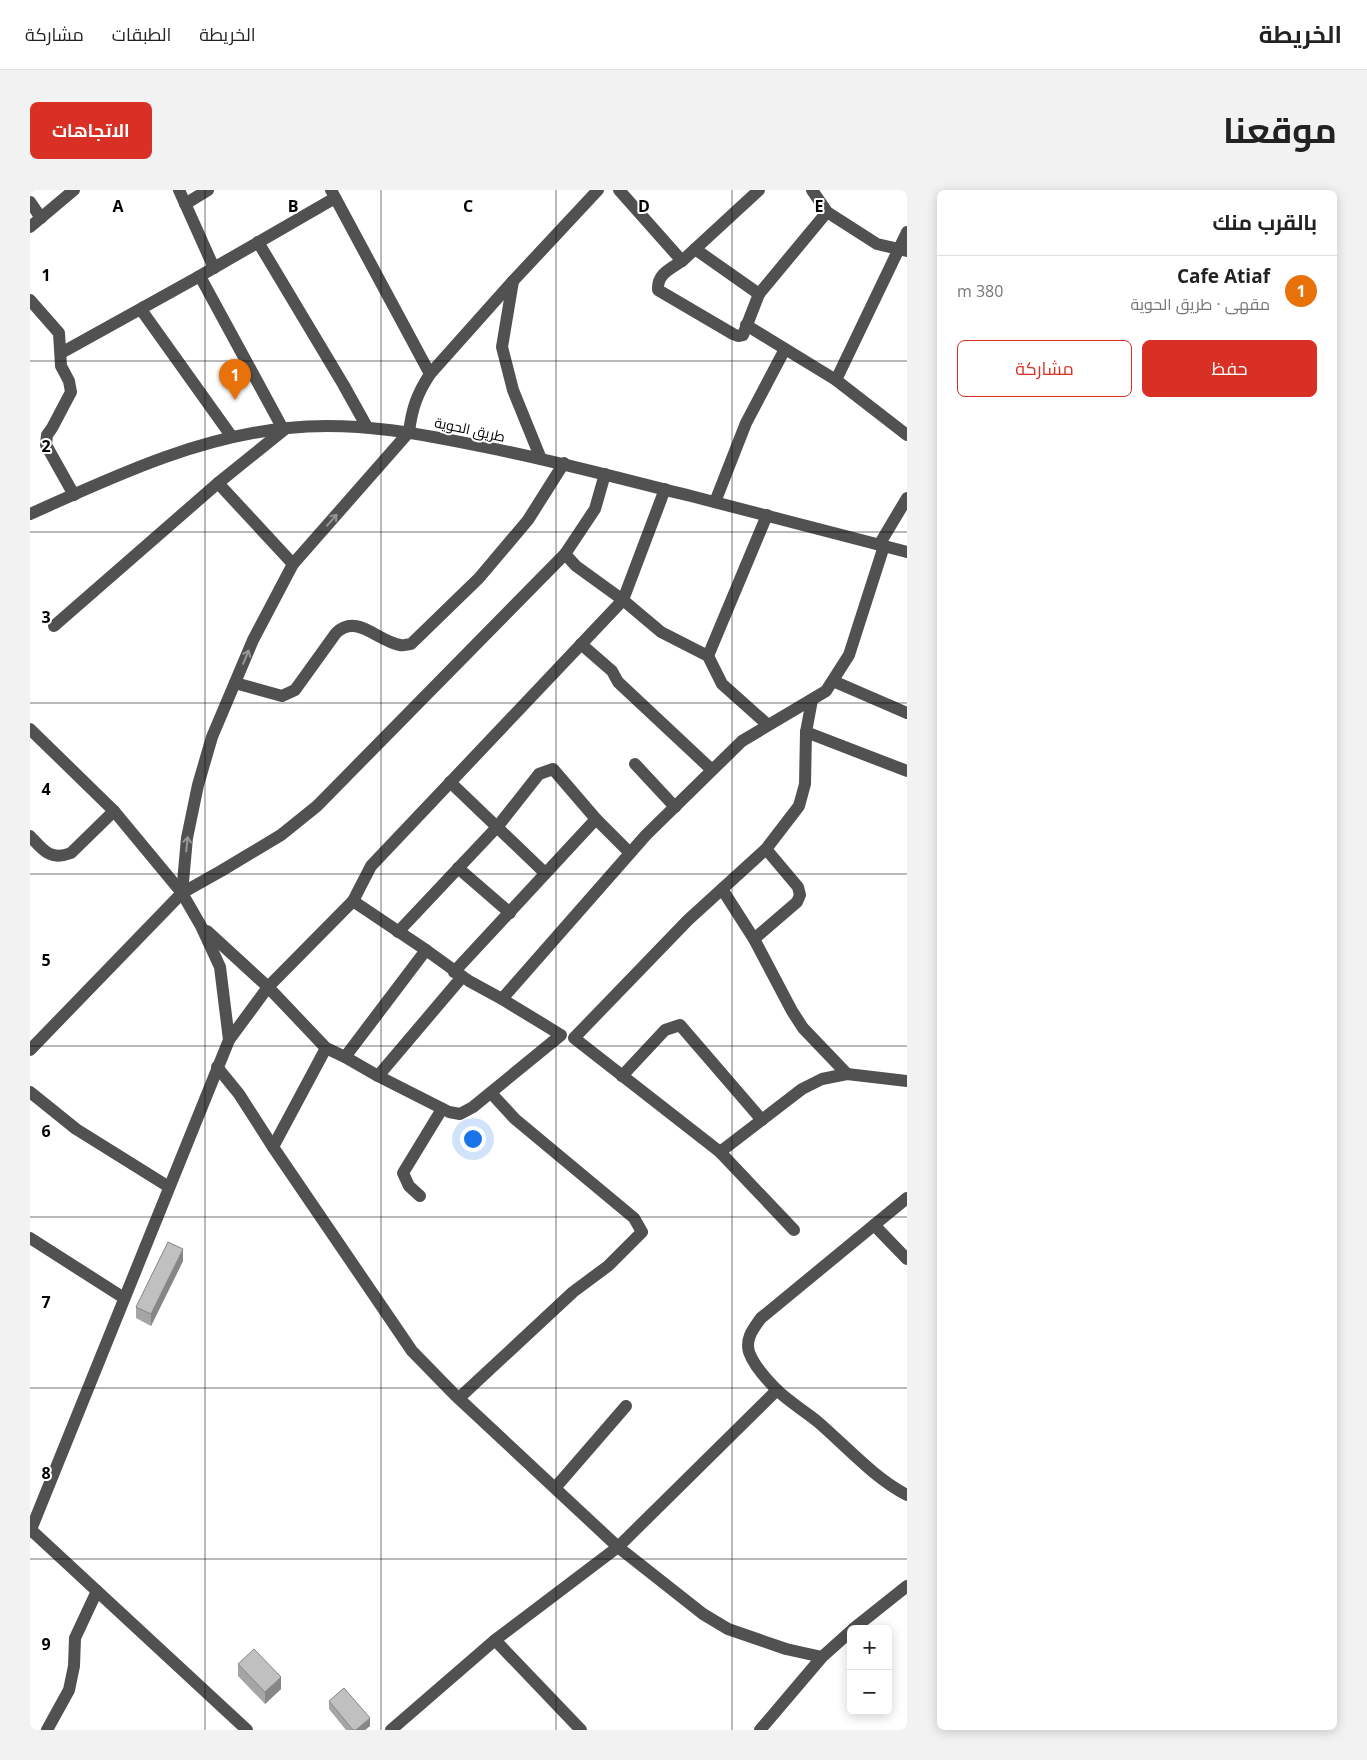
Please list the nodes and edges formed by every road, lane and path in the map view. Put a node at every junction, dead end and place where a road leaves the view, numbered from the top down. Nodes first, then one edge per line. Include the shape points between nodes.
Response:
1 (74, 190) edge
2 (179, 190) edge
3 (208, 190) edge
4 (598, 190) edge
5 (619, 190) edge
6 (759, 190) edge
7 (812, 190) edge
8 (333, 194) edge
9 (30, 202) edge
10 (185, 204) junction
11 (827, 212) junction
12 (41, 218) junction
13 (30, 227) edge
14 (907, 232) edge
15 (258, 242) junction
16 (696, 249) junction
17 (903, 250) edge
18 (682, 261) junction
19 (214, 268) junction
20 (198, 277) junction
21 (513, 281) junction
22 (759, 294) junction
23 (30, 300) edge
24 (144, 307) junction
25 (746, 325) junction
26 (785, 349) junction
27 (61, 353) junction
28 (430, 374) junction
29 (836, 380) junction
30 (367, 427) junction
31 (285, 428) junction
32 (409, 432) junction
33 (907, 435) edge
34 (232, 437) junction
35 (541, 458) junction
36 (564, 464) junction
37 (605, 474) junction
38 (218, 483) junction
39 (665, 489) junction
40 (74, 495) junction
41 (907, 498) edge
42 (715, 502) junction
43 (30, 514) edge
44 (767, 515) junction
45 (881, 545) junction
46 (907, 552) edge
47 (565, 554) junction
48 (293, 564) junction
49 (623, 600) junction
50 (54, 626) dead end
51 (581, 644) junction
52 (708, 656) junction
53 (833, 681) junction
54 (235, 684) junction
55 (812, 700) junction
56 (907, 713) edge
57 (768, 725) junction
58 (30, 729) edge
59 (806, 732) junction
60 (634, 764) dead end
61 (712, 770) junction
62 (907, 771) edge
63 (450, 782) junction
64 (675, 807) junction
65 (114, 811) junction
66 (596, 820) junction
67 (498, 826) junction
68 (30, 836) edge
69 (766, 849) junction
70 (630, 852) junction
71 (458, 868) junction
72 (545, 873) junction
73 (722, 889) junction
74 (182, 893) junction
75 (353, 901) junction
76 (510, 913) junction
77 (201, 926) junction
78 (398, 932) junction
79 (754, 939) junction
80 (426, 950) junction
81 (458, 974) junction
82 (268, 987) junction
83 (502, 999) junction
84 (567, 1037) junction
85 (229, 1040) junction
86 (326, 1048) junction
87 (30, 1050) edge
88 (346, 1057) junction
89 (217, 1067) junction
90 (847, 1074) junction
91 (378, 1076) junction
92 (622, 1076) junction
93 (907, 1082) edge
94 (30, 1092) edge
95 (491, 1092) junction
96 (442, 1108) junction
97 (762, 1120) junction
98 (273, 1147) junction
99 (720, 1152) junction
100 (169, 1188) junction
101 (420, 1196) dead end
102 (907, 1198) edge
103 (874, 1225) junction
104 (794, 1230) dead end
105 (30, 1238) edge
106 (907, 1259) edge
107 (124, 1298) junction
108 (777, 1390) junction
109 (459, 1398) junction
110 (626, 1406) dead end
111 (555, 1488) junction
112 (907, 1495) edge
113 (30, 1531) edge
114 (618, 1547) junction
115 (907, 1587) edge
116 (97, 1591) junction
117 (858, 1625) edge
118 (847, 1634) edge
119 (495, 1640) junction
120 (822, 1656) junction
121 (46, 1730) edge
122 (247, 1730) edge
123 (391, 1730) edge
124 (580, 1730) edge
125 (760, 1730) edge

1 - 12 street
2 - 10 street
3 - 10 street
4 - 21 street
5 - 18 street
6 - 16 street
7 - 11 street
8 - 15 street
8 - 28 street
9 - 12 street
10 - 19 street
11 - 17 street via 877,244
11 - 22 street
12 - 13 street
14 - 17 street
15 - 19 street
15 - 30 street
16 - 18 street
16 - 22 street
17 - 29 street
18 - 25 street via 661,276 657,282 658,290 738,336 743,335
19 - 20 street
20 - 24 street
20 - 31 street
21 - 28 street
21 - 35 street via 502,347 513,390
22 - 25 street
23 - 27 street via 59,333
24 - 27 street
24 - 34 street via 142,310
25 - 26 street
26 - 29 street
26 - 42 street via 746,423
27 - 40 street via 61,366 71,392 46,436 46,444
28 - 32 street via 416,398
29 - 33 street
30 - 31 street, طريق الحوية
30 - 32 street, طريق الحوية
31 - 34 street, طريق الحوية
31 - 38 street
32 - 35 street, طريق الحوية
48 -> 32 street
34 - 40 street, طريق الحوية via 162,457
35 - 36 street, طريق الحوية
36 - 37 street, طريق الحوية
36 - 54 street via 528,520 479,578 411,644 400,646 354,625 343,626 295,690 282,696
37 - 39 street, طريق الحوية
37 - 47 street via 595,509
38 - 48 street
38 - 50 street
39 - 42 street, طريق الحوية
39 - 49 street
40 - 43 street, طريق الحوية
41 - 45 street
42 - 44 street, طريق الحوية
44 - 45 street, طريق الحوية
44 - 52 street
45 - 46 street, طريق الحوية
45 - 53 street via 849,656
47 - 49 street via 576,566
47 - 74 street via 317,806 281,835
54 -> 48 street via 253,640
49 - 51 street
49 - 52 street via 661,632
51 - 61 street
51 - 63 street
52 - 57 street via 722,684
53 - 55 street via 826,691
53 - 56 street
74 -> 54 street via 187,838 198,784 212,737
55 - 57 street
55 - 59 street
57 - 61 street via 742,741
58 - 65 street
59 - 62 street
59 - 69 street via 805,784 799,806
60 - 64 street
61 - 64 street
63 - 67 street
63 - 75 street via 371,866
64 - 70 street
65 - 68 street via 64,856 45,852
65 - 74 street
66 - 67 street via 553,769 539,774
66 - 70 street
66 - 72 street
67 - 71 street
67 - 72 street
69 - 73 street
69 - 79 street via 798,887 800,895 797,902
70 - 83 street
71 - 76 street
71 - 78 street
72 - 76 street
73 - 79 street
73 - 84 street
74 - 77 street
74 - 87 street
75 - 78 street
75 - 82 street
76 - 81 street
77 - 82 street
77 - 85 street via 220,966
78 - 80 street
79 - 90 street via 803,1028
80 - 81 street
80 - 88 street
81 - 83 street
81 - 91 street
82 - 85 street
82 - 86 street
83 - 84 street
84 - 92 street
84 - 95 street
85 - 89 street
86 - 88 street
86 - 98 street
88 - 91 street
89 - 98 street via 239,1094
89 - 100 street
90 - 93 street
90 - 97 street via 822,1079 802,1089
91 - 96 street
92 - 97 street via 665,1030 680,1025
92 - 99 street
94 - 100 street via 76,1129
95 - 96 street via 460,1114
95 - 109 street via 515,1119 634,1218 642,1232
96 - 101 street via 403,1173 409,1186
97 - 99 street
98 - 109 street via 412,1352
99 - 104 street
100 - 107 street
102 - 103 street
103 - 106 street
103 - 108 street via 762,1318 751,1332 749,1352
105 - 107 street
107 - 113 street
108 - 112 street via 891,1487
108 - 114 street
109 - 111 street
110 - 111 street
111 - 114 street
113 - 116 street
114 - 119 street
114 - 120 street via 703,1614 728,1629 786,1650
115 - 117 street
116 - 121 street via 75,1638 69,1690
116 - 122 street
118 - 120 street
119 - 123 street
119 - 124 street
120 - 125 street

